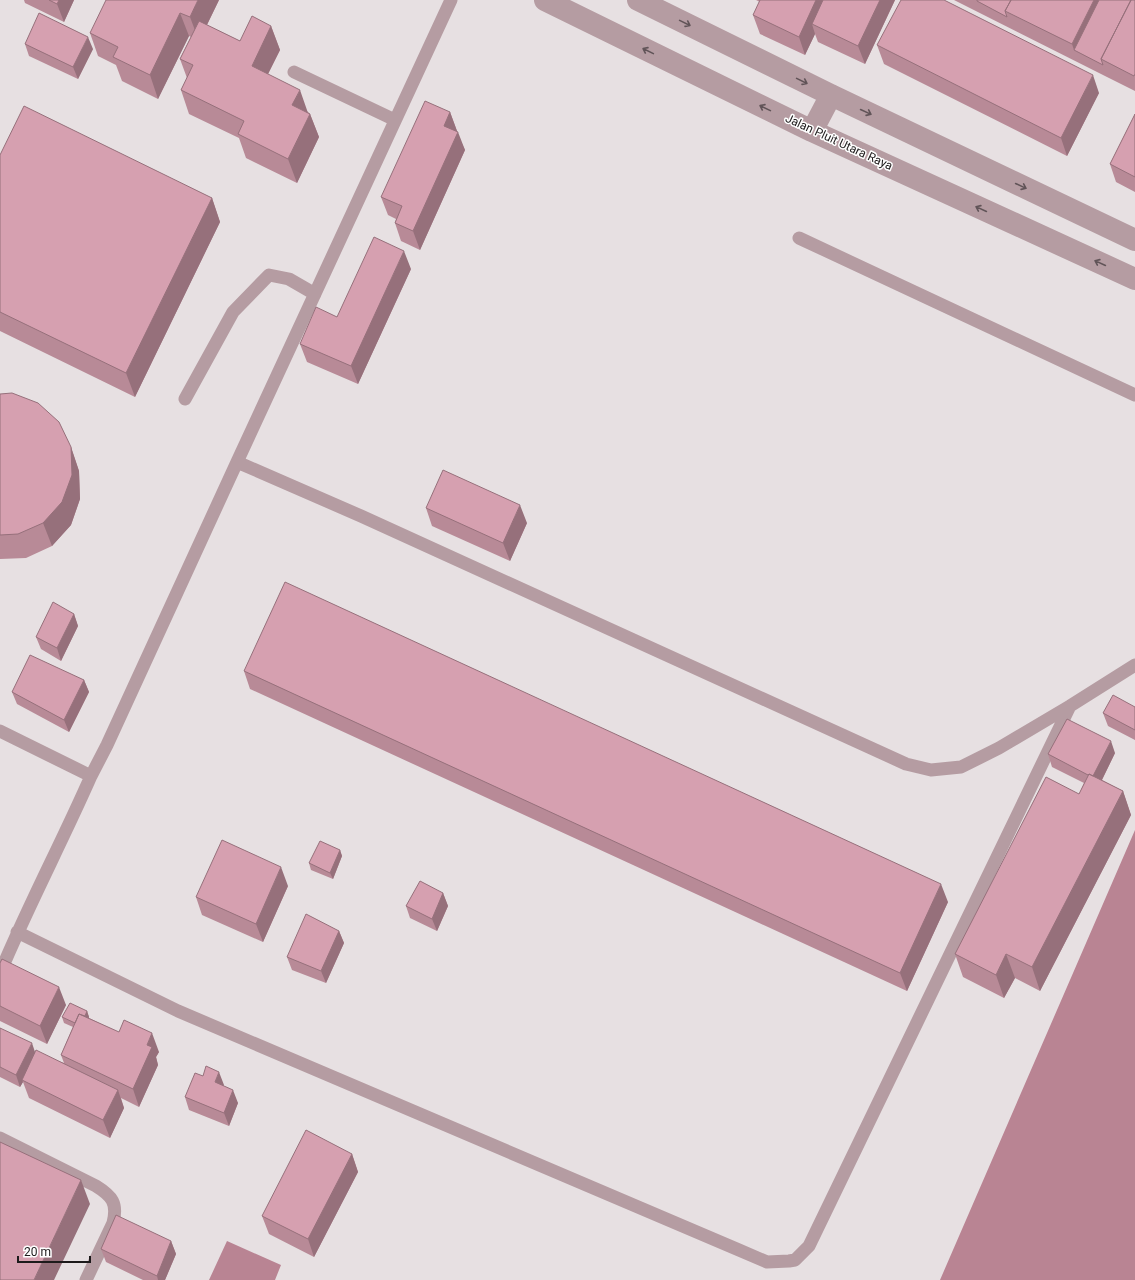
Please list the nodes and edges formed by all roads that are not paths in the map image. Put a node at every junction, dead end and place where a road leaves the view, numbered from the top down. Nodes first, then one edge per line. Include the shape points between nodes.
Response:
1 (451, 0) edge
2 (545, 0) edge
3 (638, 0) edge
4 (294, 72) dead end
5 (831, 95) junction
6 (396, 120) junction
7 (812, 131) junction
8 (799, 238) dead end
9 (1135, 240) edge
10 (1135, 279) edge
11 (315, 294) junction
12 (1135, 396) edge
13 (185, 399) dead end
14 (237, 462) junction
15 (1135, 665) edge
16 (1070, 706) junction
17 (0, 731) edge
18 (91, 776) junction
19 (17, 932) junction
20 (0, 973) edge
21 (0, 1138) edge
22 (86, 1280) edge

1 - 6 lane
7 -> 2 street, Jalan Pluit Utara Raya
3 -> 5 street
4 - 6 lane
5 - 7 street
5 -> 9 street
6 - 11 lane
10 -> 7 street, Jalan Pluit Utara Raya
8 - 12 lane
11 - 13 lane via 289,279 269,275 233,312
11 - 14 lane
14 - 16 lane via 906,764 931,770 960,767 999,748
14 - 18 lane
15 - 16 lane
16 - 19 lane via 809,1246 795,1260 767,1262 717,1241 178,1011
17 - 18 lane
18 - 19 lane
19 - 20 lane
21 - 22 lane via 108,1194 115,1214 113,1223

